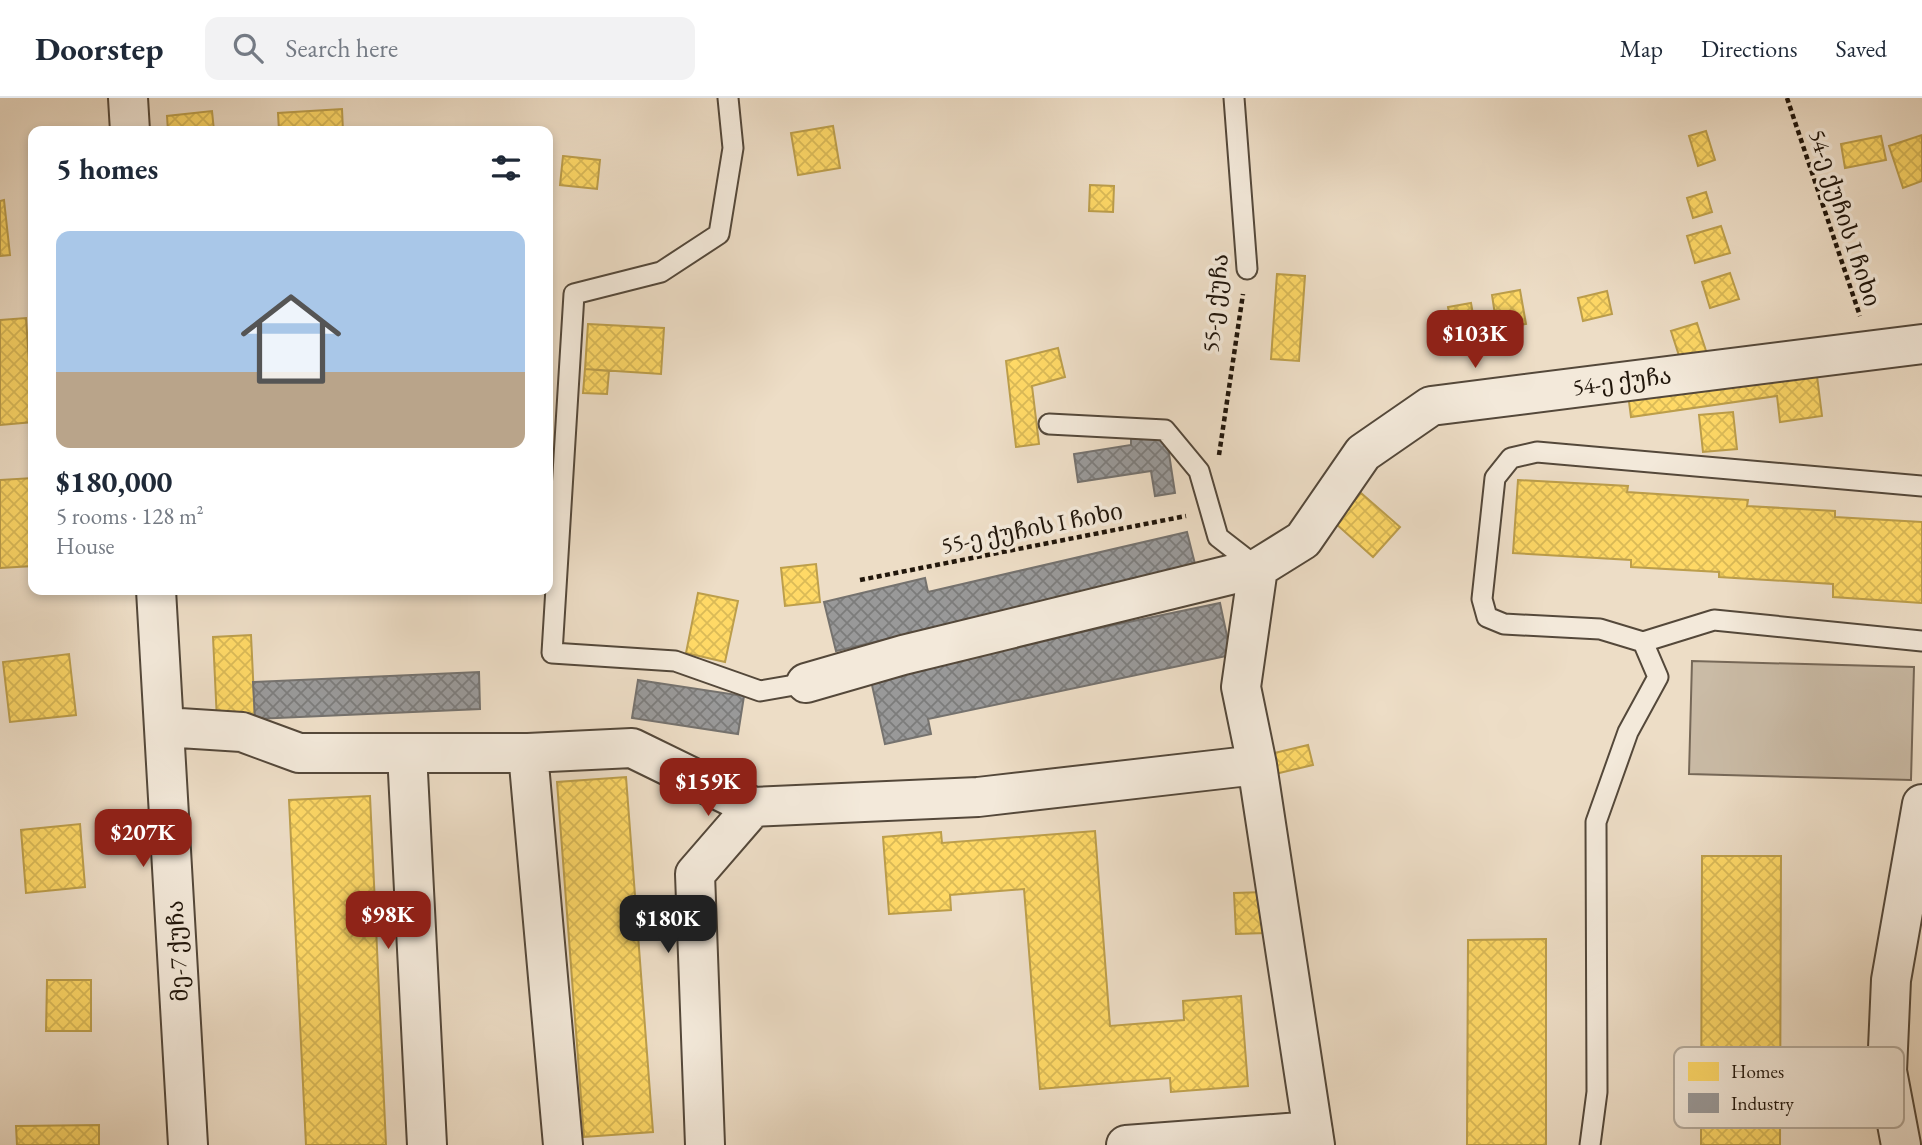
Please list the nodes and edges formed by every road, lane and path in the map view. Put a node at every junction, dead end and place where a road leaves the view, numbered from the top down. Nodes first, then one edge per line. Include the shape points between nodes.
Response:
1 (128, 98) edge
2 (728, 98) edge
3 (1234, 98) edge
4 (1787, 98) edge
5 (130, 126) edge
6 (1247, 269) joint
7 (1922, 344) edge
8 (1870, 349) junction
9 (1049, 424) dead end
10 (1219, 457) dead end
11 (1922, 486) edge
12 (1211, 511) junction
13 (1258, 568) junction
14 (860, 580) dead end
15 (156, 595) edge
16 (1922, 641) edge
17 (1643, 642) junction
18 (806, 682) joint
19 (164, 727) junction
20 (407, 753) junction
21 (528, 754) junction
22 (1257, 765) junction
23 (1922, 804) edge
24 (753, 807) junction
25 (1888, 1047) edge
26 (1315, 1138) edge
27 (188, 1145) edge
28 (427, 1145) edge
29 (564, 1145) edge
30 (705, 1145) edge
31 (1126, 1145) edge
32 (1590, 1145) edge

1 - 5 street
2 - 18 lane via 733,148 719,234 661,272 574,293 552,653 676,661 760,691
3 - 6 lane, 55-ე ქუჩა
4 - 8 path, 54-ე ქუჩის I ჩიხი
6 - 10 path, 55-ე ქუჩა
7 - 8 street, 54-ე ქუჩა
8 - 13 street, 54-ე ქუჩა via 1431,406 1363,453 1303,540
9 - 12 lane via 1166,430 1199,471
11 - 17 lane via 1538,452 1511,458 1495,478 1482,599 1487,617 1504,624 1600,629
12 - 13 lane via 1218,537
12 - 14 path, 55-ე ქუჩის I ჩიხი
13 - 18 street, 54-ე ქუჩა
13 - 22 street via 1241,687
15 - 19 street, მე-7 ქუჩა
16 - 17 lane via 1714,620
17 - 32 lane via 1658,677 1628,732 1595,822 1597,1092
19 - 20 street via 242,732 299,753
19 - 27 street, მე-7 ქუჩა
20 - 21 street
20 - 28 street
21 - 24 street via 632,748
21 - 29 street
22 - 24 street via 978,797
22 - 26 street
23 - 25 street via 1891,981
24 - 30 street via 695,874
26 - 31 street

